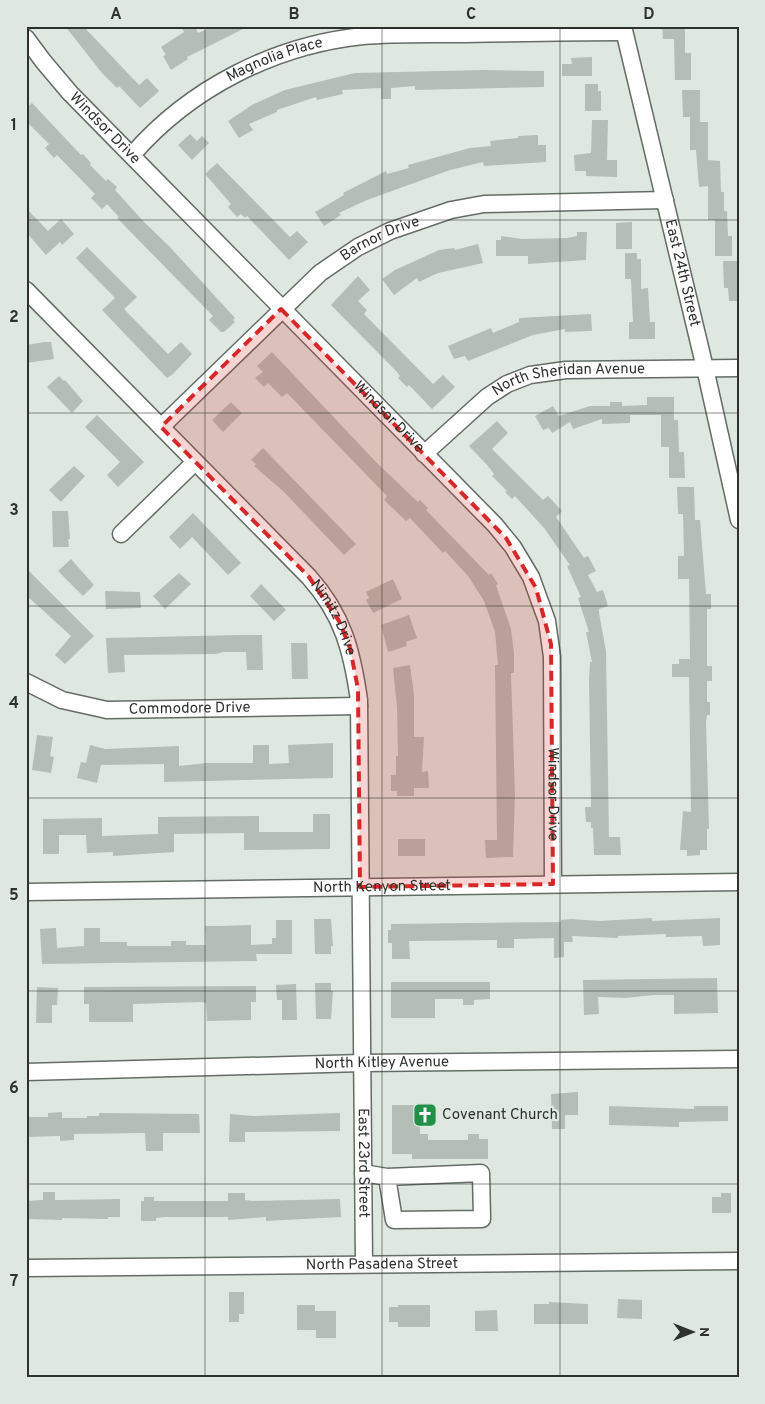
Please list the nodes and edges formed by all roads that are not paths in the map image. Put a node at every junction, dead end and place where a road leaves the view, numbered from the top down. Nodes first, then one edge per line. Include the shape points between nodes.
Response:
1 (623, 29) edge
2 (26, 38) edge
3 (132, 155) junction
4 (665, 200) junction
5 (26, 290) edge
6 (281, 309) junction
7 (705, 368) junction
8 (739, 368) edge
9 (161, 426) junction
10 (424, 454) junction
11 (195, 462) junction
12 (739, 520) edge
13 (121, 534) dead end
14 (26, 682) edge
15 (359, 706) junction
16 (739, 882) edge
17 (553, 884) junction
18 (360, 887) junction
19 (26, 892) edge
20 (739, 1058) edge
21 (362, 1063) junction
22 (26, 1072) edge
23 (363, 1173) junction
24 (387, 1177) junction
25 (739, 1261) edge
26 (364, 1263) junction
27 (26, 1268) edge

1 - 3 street, Magnolia Place via 380,35 316,44 271,58 223,81 170,118
1 - 4 street, East 24th Street
2 - 3 street, Windsor Drive via 58,80
3 - 6 street, Windsor Drive
4 - 6 street, Barnor Drive via 500,203 451,210 405,225 358,246 320,273
4 - 7 street, East 24th Street
5 - 9 street, Nimitz Drive
6 - 9 street, Barnor Drive
6 - 10 street, Windsor Drive
7 - 8 street, North Sheridan Avenue
7 - 10 street, North Sheridan Avenue via 559,370 530,375 486,397
7 - 12 street, East 24th Street
9 - 11 street, Nimitz Drive
10 - 17 street, Windsor Drive via 510,543 531,577 542,604 552,658
11 - 13 street
11 - 15 street, Nimitz Drive via 309,577 327,600 350,648
14 - 15 street, Commodore Drive via 67,702 107,710
15 - 18 street, Nimitz Drive
16 - 17 street, North Kenyon Street
17 - 18 street, North Kenyon Street
18 - 19 street, North Kenyon Street
18 - 21 street, Nimitz Drive
20 - 21 street, North Kitley Avenue
21 - 22 street, North Kitley Avenue
21 - 23 street, East 23rd Street
23 - 24 street
23 - 26 street, East 23rd Street
24 - 24 street via 394,1220 482,1219 481,1173
25 - 26 street, North Pasadena Street
26 - 27 street, North Pasadena Street

